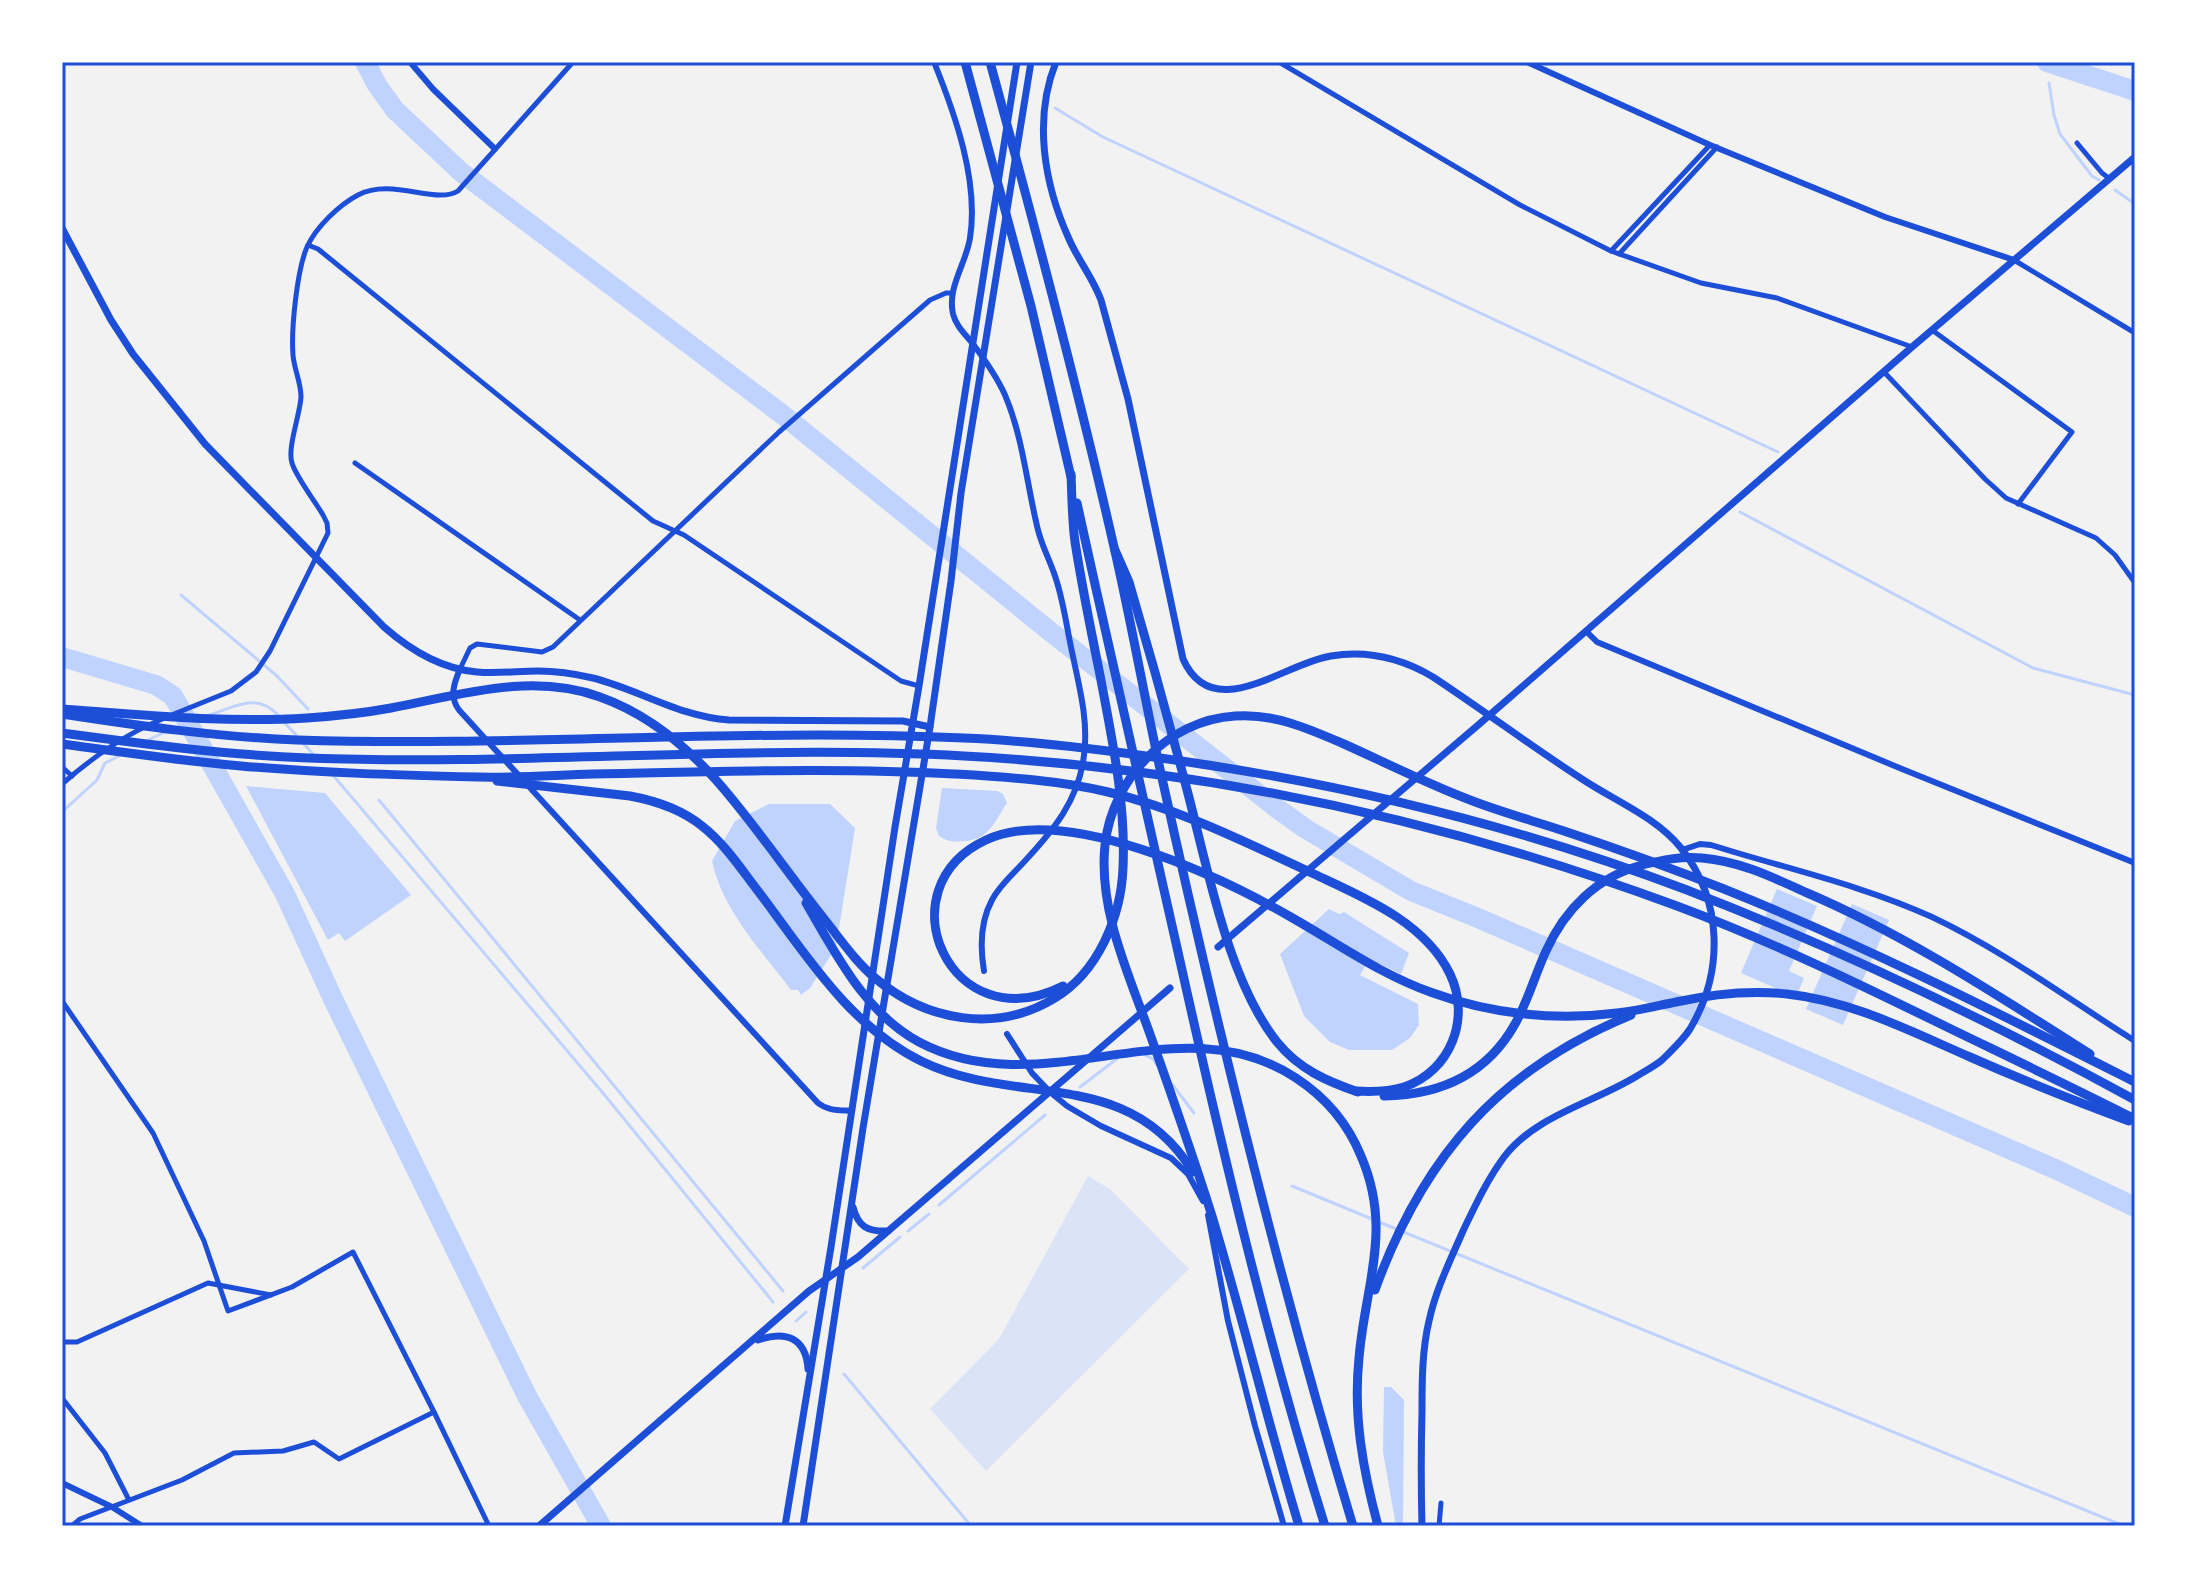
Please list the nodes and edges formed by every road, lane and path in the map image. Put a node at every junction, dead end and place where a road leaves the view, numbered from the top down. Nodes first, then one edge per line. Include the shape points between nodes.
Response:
1 (410, 62) edge
2 (573, 62) edge
3 (934, 62) edge
4 (965, 62) edge
5 (990, 62) edge
6 (1017, 62) edge
7 (1031, 62) edge
8 (1056, 62) edge
9 (1279, 62) edge
10 (1527, 62) edge
11 (2077, 143) dead end
12 (1714, 146) junction
13 (495, 149) junction
14 (2135, 157) edge
15 (2110, 179) junction
16 (63, 234) edge
17 (308, 245) junction
18 (1611, 251) junction
19 (1619, 254) junction
20 (2014, 260) junction
21 (952, 293) junction
22 (1932, 330) junction
23 (2135, 333) edge
24 (972, 343) junction
25 (1912, 347) junction
26 (982, 357) junction
27 (1884, 372) junction
28 (355, 463) dead end
29 (1071, 474) junction
30 (2018, 504) junction
31 (675, 530) junction
32 (1115, 550) junction
33 (316, 559) junction
34 (2135, 583) edge
35 (580, 620) junction
36 (1586, 631) junction
37 (460, 669) junction
38 (919, 686) junction
39 (62, 712) edge
40 (1489, 716) junction
41 (913, 722) junction
42 (930, 727) junction
43 (62, 733) edge
44 (62, 744) edge
45 (62, 767) edge
46 (72, 776) junction
47 (482, 777) junction
48 (62, 784) edge
49 (1682, 850) junction
50 (2135, 863) edge
51 (787, 872) junction
52 (1218, 947) dead end
53 (1085, 970) junction
54 (984, 971) dead end
55 (1170, 988) dead end
56 (62, 1001) edge
57 (1649, 1008) junction
58 (1007, 1034) dead end
59 (2135, 1041) edge
60 (2134, 1081) edge
61 (1355, 1091) junction
62 (1050, 1092) junction
63 (2135, 1100) edge
64 (852, 1111) junction
65 (2135, 1121) edge
66 (1204, 1196) junction
67 (852, 1197) junction
68 (889, 1231) junction
69 (840, 1270) junction
70 (825, 1281) junction
71 (218, 1285) junction
72 (272, 1295) junction
73 (1365, 1316) junction
74 (62, 1342) edge
75 (752, 1342) junction
76 (809, 1383) junction
77 (62, 1398) edge
78 (434, 1412) junction
79 (62, 1483) edge
80 (129, 1500) junction
81 (1441, 1503) dead end
82 (112, 1507) junction
83 (72, 1526) edge
84 (142, 1526) edge
85 (489, 1526) edge
86 (539, 1526) edge
87 (785, 1526) edge
88 (803, 1526) edge
89 (1284, 1526) edge
90 (1299, 1526) edge
91 (1325, 1526) edge
92 (1353, 1526) edge
93 (1378, 1526) edge
94 (1422, 1526) edge
95 (1439, 1526) edge

1 - 13 street
2 - 13 street
3 - 21 street via 956,122 972,201 968,250
4 - 29 highway
5 - 32 highway via 1055,299
6 - 24 main road
7 - 26 main road
8 - 40 main road via 1046,91 1045,162 1063,225 1097,288 1111,334 1187,669 1201,683 1227,690 1317,659 1372,654 1424,671
9 - 18 street via 1520,205
10 - 12 street
11 - 15 street
12 - 18 street
12 - 19 street
12 - 20 street via 1885,217
13 - 17 street via 458,191 446,197 391,188 360,193 343,204
14 - 15 main road
15 - 20 main road
16 - 33 main road via 133,354 205,444
17 - 31 street via 653,521
17 - 33 street via 292,338 301,393 291,454 328,528
18 - 19 street
19 - 25 street via 1701,283 1777,298
20 - 22 main road
20 - 23 street
21 - 24 street via 954,319
21 - 31 street via 930,300
22 - 25 main road
22 - 30 street via 2072,432
24 - 26 street
24 - 38 main road
25 - 27 main road
26 - 42 main road
26 - 54 street via 1009,403 1059,592 1083,707 1085,753 1081,775 1058,824 992,900 981,942
27 - 30 street via 1985,479
27 - 36 main road
28 - 35 street
29 - 53 highway via 1075,539 1119,778 1123,869 1108,935
29 - 91 highway via 1244,1239
30 - 34 street via 2096,538
31 - 35 street
31 - 38 street via 901,681
32 - 61 highway via 1151,656 1242,981 1265,1026 1295,1061
32 - 92 highway via 1246,1142
33 - 37 main road via 396,637
33 - 46 street via 256,672 231,691 139,728
35 - 37 street via 545,651 473,646
36 - 40 main road
36 - 50 street via 1597,642
37 - 41 main road via 583,676 717,719
37 - 64 street via 453,698 459,710 818,1103 834,1111
38 - 41 main road
39 - 51 highway via 260,720 340,715 496,688 570,689 624,707 672,737 717,781
39 - 63 highway via 143,726 295,740 470,742 785,734 969,738 1055,744 1324,785 1436,811 1685,890 1881,973
40 - 49 main road via 1667,833
40 - 52 main road
41 - 42 main road
41 - 64 main road
42 - 67 main road
43 - 65 highway via 228,753 322,758 962,756 1058,762 1244,788 1422,826 1681,907 1873,990
44 - 47 highway via 239,766
45 - 46 street
46 - 48 street
47 - 61 highway via 774,770 1001,777 1108,792 1177,814 1327,880 1398,918 1437,953 1457,996 1458,1023 1446,1056 1420,1080 1402,1088
47 - 66 highway via 652,800 688,816 716,839 856,1015 885,1039 921,1061 963,1076 1065,1092 1128,1111 1182,1155
49 - 59 street via 1711,845 1898,903 2001,954
49 - 94 main road via 1710,906 1714,935 1708,991 1689,1031 1659,1062 1528,1133 1490,1178 1449,1261 1428,1323 1422,1375
51 - 53 highway via 862,966 915,1006 949,1017 1006,1017 1055,998
51 - 73 highway via 839,961 873,1005 901,1030 936,1050 974,1062 1017,1065 1210,1049 1254,1057 1310,1088 1352,1137 1370,1179 1376,1243
53 - 57 highway via 1054,991 1018,998 982,992 956,974 936,933 936,901 958,859 987,839 1020,830 1064,831 1119,843 1204,874 1287,915 1377,969 1451,999 1550,1016
55 - 62 main road
56 - 71 street via 153,1133 204,1241
57 - 65 highway via 1757,992 1840,1003 2050,1092
57 - 73 highway via 1562,1048 1502,1092 1470,1124 1434,1168 1405,1217
58 - 62 street
60 - 61 highway via 1872,923 1757,870 1680,857 1612,876 1572,908 1546,950 1516,1022 1475,1070 1430,1091 1402,1096
60 - 66 highway via 1724,889 1465,798 1306,728 1234,716 1181,732 1140,765 1118,801 1105,849 1106,889 1117,940
62 - 68 main road
62 - 89 street via 1101,1126 1171,1158 1195,1185 1208,1215 1228,1321
64 - 70 main road
66 - 90 highway
67 - 68 main road via 863,1226
67 - 69 main road
68 - 69 main road
69 - 70 main road
69 - 88 main road
70 - 75 main road
70 - 76 main road
71 - 72 street
71 - 72 street via 228,1311
71 - 74 street via 208,1283 77,1342
72 - 78 street via 353,1252
73 - 93 highway via 1358,1359 1359,1439
75 - 76 main road via 776,1335 801,1344
75 - 86 main road
76 - 87 main road
77 - 80 street via 105,1453
78 - 80 street via 339,1459 314,1442 283,1451 234,1453
78 - 85 street
79 - 82 street
80 - 82 street
81 - 95 street
82 - 83 street
82 - 84 street

